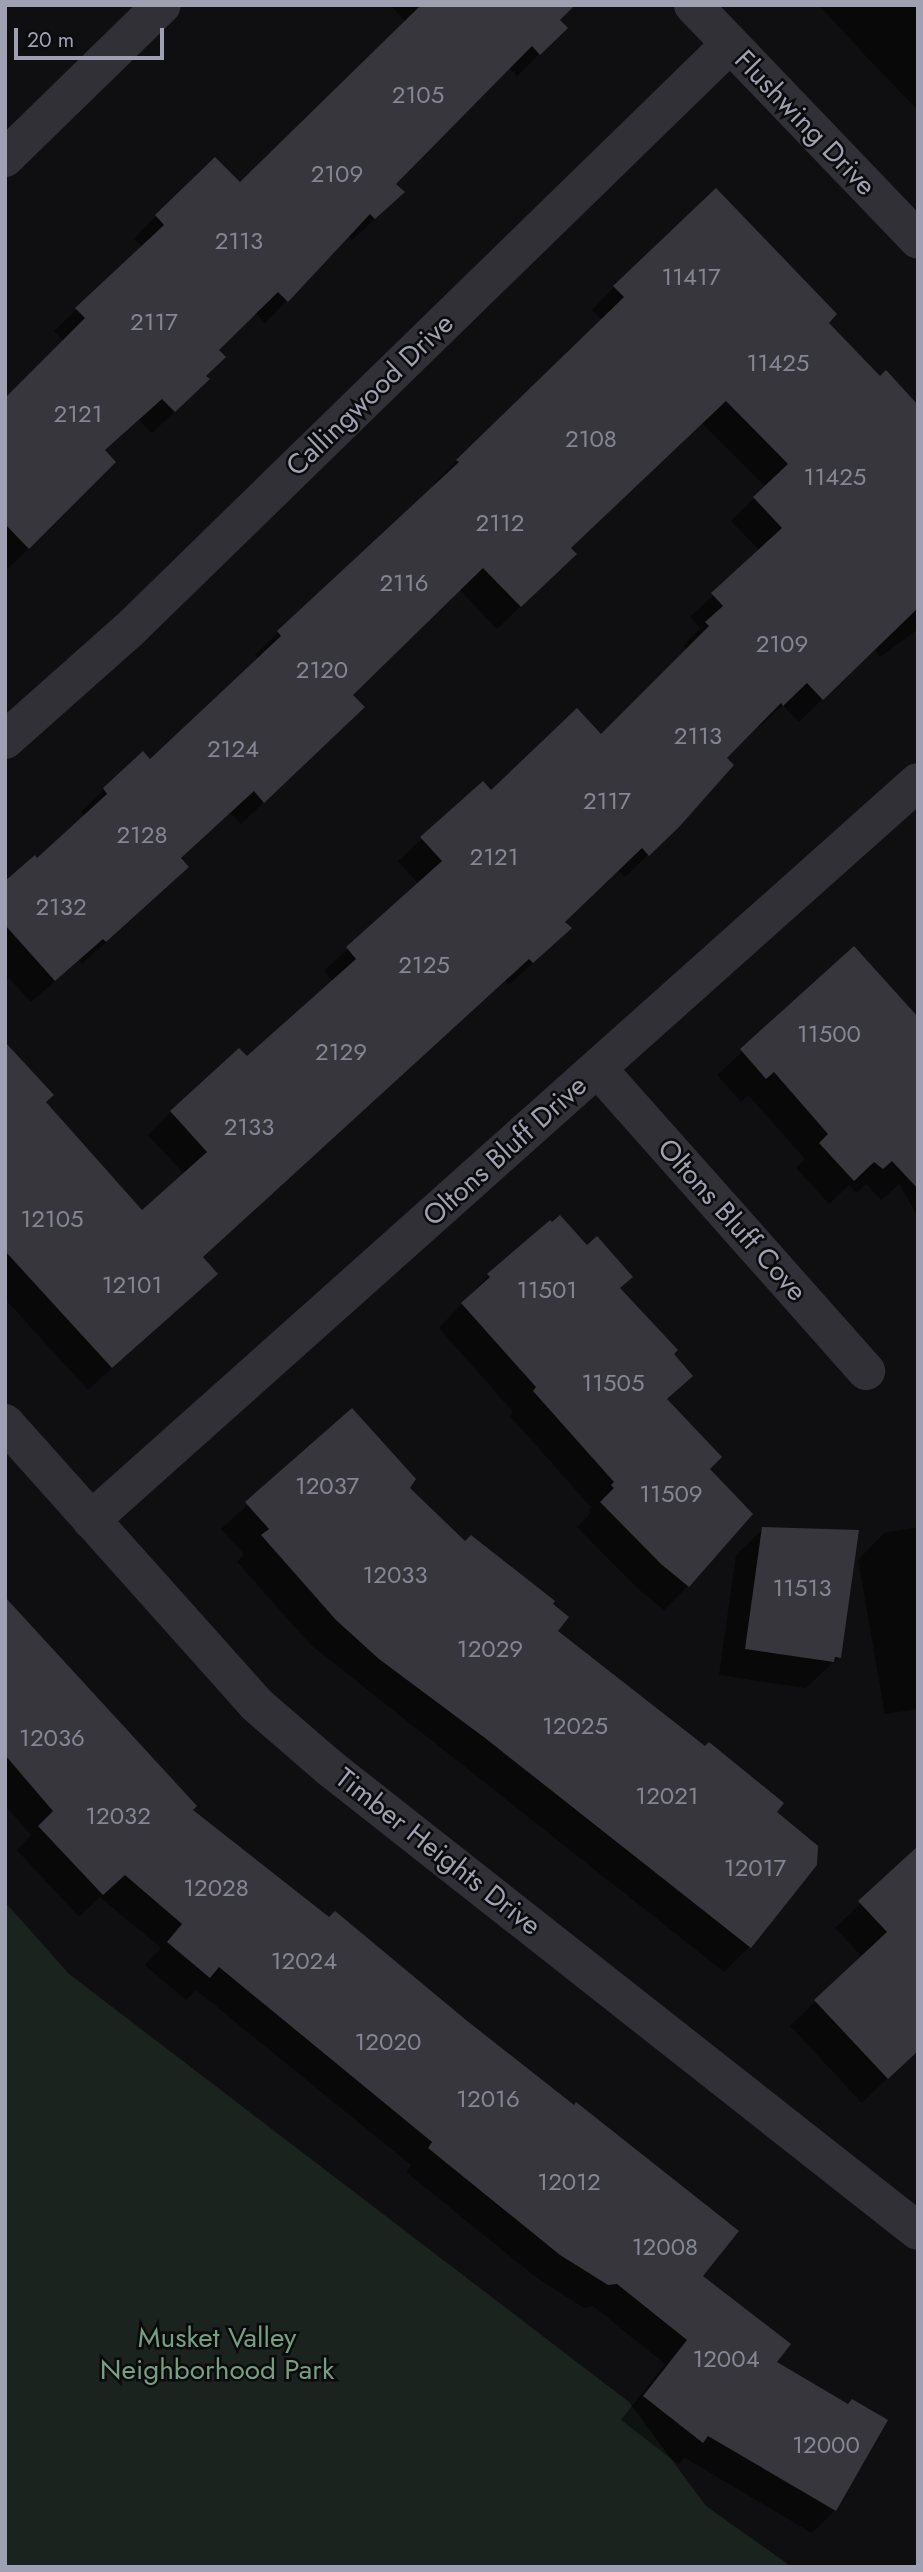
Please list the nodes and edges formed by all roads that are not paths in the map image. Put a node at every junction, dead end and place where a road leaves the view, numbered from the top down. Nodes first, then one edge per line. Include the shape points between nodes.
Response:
1 (162, 5) edge
2 (693, 5) edge
3 (729, 45) junction
4 (5, 158) edge
5 (918, 240) edge
6 (5, 740) edge
7 (918, 782) edge
8 (598, 1069) junction
9 (866, 1371) dead end
10 (5, 1423) edge
11 (91, 1520) junction
12 (918, 2231) edge

1 - 4 street
2 - 3 street, Flushwing Drive
3 - 5 street, Flushwing Drive
3 - 6 street, Callingwood Drive via 129,631
7 - 8 street, Oltons Bluff Drive
8 - 9 street, Oltons Bluff Cove
8 - 11 street, Oltons Bluff Drive
10 - 11 street, Timber Heights Drive
11 - 12 street, Timber Heights Drive via 257,1704 330,1768

